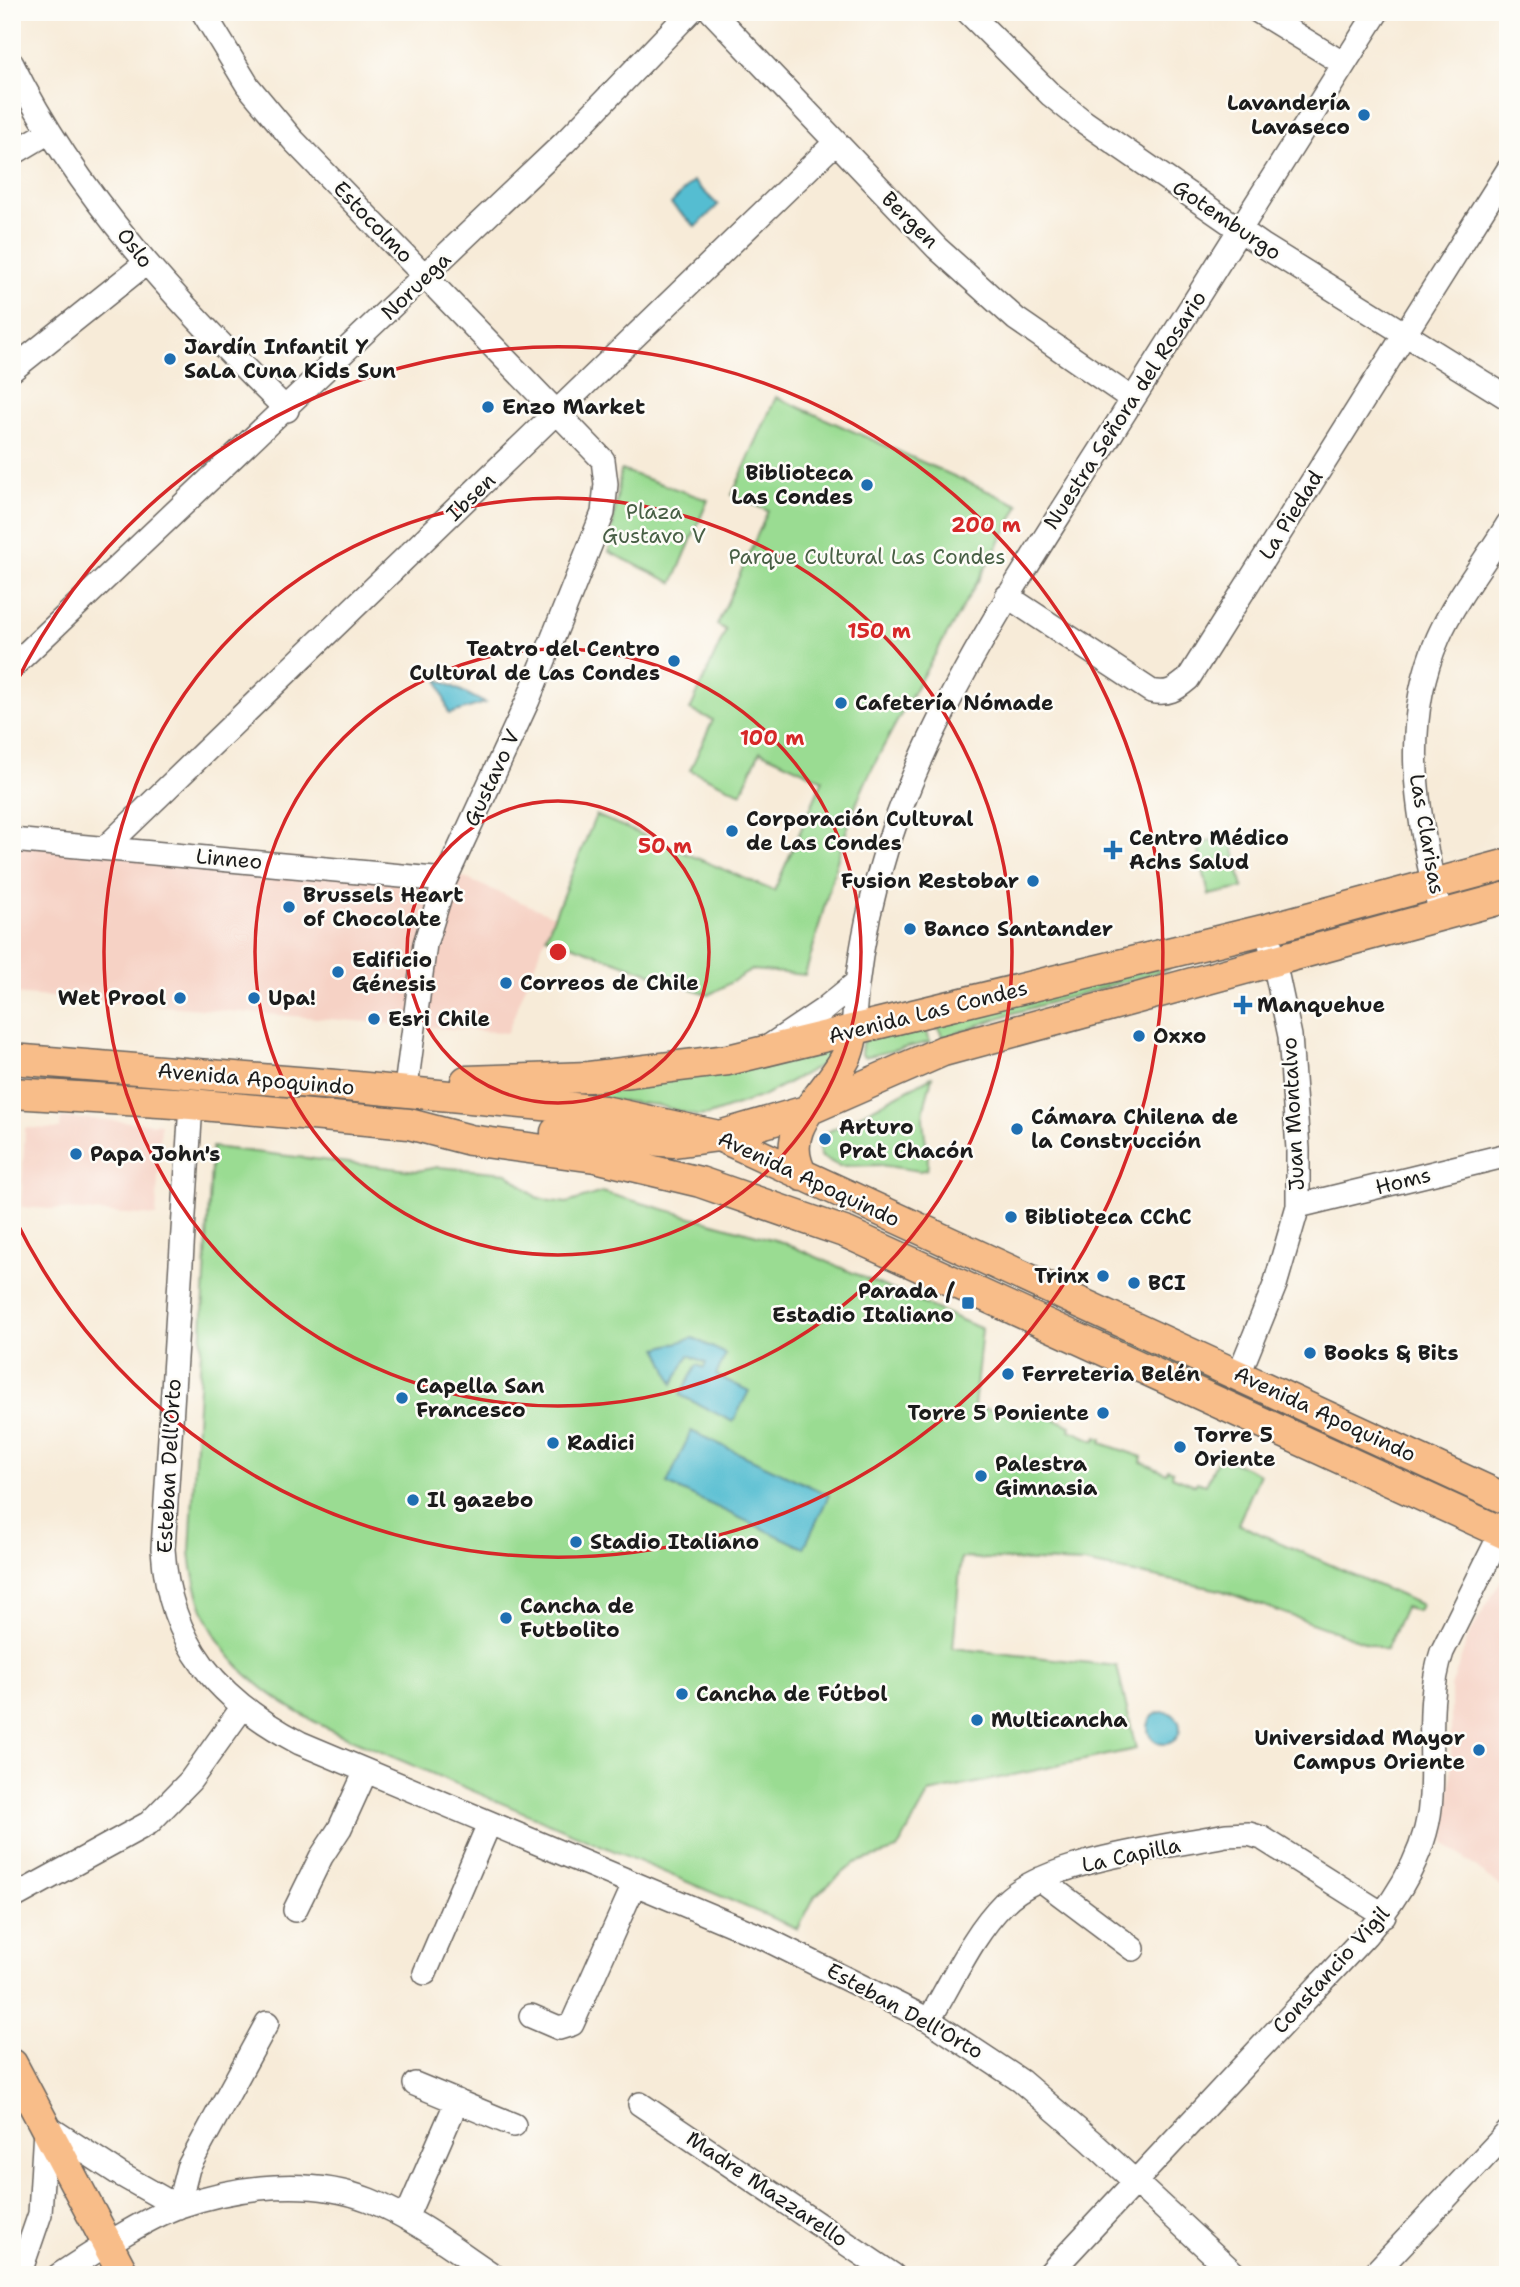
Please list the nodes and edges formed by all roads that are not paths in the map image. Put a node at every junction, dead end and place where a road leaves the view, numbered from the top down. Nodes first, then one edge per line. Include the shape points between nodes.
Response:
1 (203, 12) edge
2 (690, 12) edge
3 (712, 12) edge
4 (968, 12) edge
5 (1259, 12) edge
6 (1377, 12) edge
7 (12, 64) edge
8 (1344, 64) junction
9 (49, 132) junction
10 (835, 143) junction
11 (12, 154) edge
12 (1508, 170) edge
13 (1241, 230) junction
14 (145, 262) junction
15 (426, 276) junction
16 (1404, 335) junction
17 (12, 370) edge
18 (1508, 398) edge
19 (1132, 399) junction
20 (287, 410) junction
21 (555, 415) junction
22 (606, 484) joint
23 (1508, 524) edge
24 (1508, 542) edge
25 (1007, 596) junction
26 (1456, 603) junction
27 (12, 667) edge
28 (12, 840) edge
29 (105, 848) junction
30 (1508, 864) edge
31 (445, 880) junction
32 (1433, 883) junction
33 (1508, 897) edge
34 (1441, 915) junction
35 (1267, 929) junction
36 (1275, 962) junction
37 (856, 983) junction
38 (853, 1031) junction
39 (757, 1054) junction
40 (12, 1059) edge
41 (407, 1080) junction
42 (336, 1085) junction
43 (12, 1093) edge
44 (191, 1104) junction
45 (806, 1111) junction
46 (409, 1124) junction
47 (719, 1136) junction
48 (1508, 1155) edge
49 (803, 1176) junction
50 (1298, 1206) junction
51 (1240, 1374) junction
52 (1508, 1500) edge
53 (1505, 1528) edge
54 (242, 1708) junction
55 (366, 1771) junction
56 (489, 1824) junction
57 (1040, 1879) junction
58 (634, 1885) junction
59 (12, 1898) edge
60 (295, 1910) dead end
61 (1384, 1915) junction
62 (1133, 1949) dead end
63 (425, 1972) dead end
64 (531, 2016) dead end
65 (929, 2020) junction
66 (267, 2023) dead end
67 (13, 2068) edge
68 (415, 2084) dead end
69 (457, 2102) junction
70 (640, 2104) dead end
71 (514, 2125) dead end
72 (45, 2126) junction
73 (1508, 2132) edge
74 (1135, 2180) junction
75 (177, 2207) junction
76 (406, 2218) junction
77 (108, 2245) junction
78 (19, 2275) edge
79 (59, 2275) edge
80 (124, 2275) edge
81 (493, 2275) edge
82 (893, 2275) edge
83 (1048, 2275) edge
84 (1236, 2275) edge
85 (1373, 2275) edge

1 - 15 street, Estocolmo via 248,86 293,140
2 - 15 street, Noruega via 565,142
3 - 10 street, Bergen
4 - 13 street, Gotemburgo via 1083,121
5 - 8 street
6 - 8 street, Nuestra Señora del Rosario
7 - 9 street, Oslo
8 - 13 street, Nuestra Señora del Rosario
9 - 11 street
9 - 14 street, Oslo
10 - 19 street, Bergen via 937,248 1016,319
10 - 21 street, Ibsen
12 - 16 street, La Piedad
13 - 16 street, Gotemburgo
13 - 19 street, Nuestra Señora del Rosario
14 - 17 street
14 - 20 street, Oslo
15 - 20 street, Noruega
15 - 21 street, Estocolmo
16 - 18 street, Gotemburgo
16 - 25 street, La Piedad via 1188,679 1176,690 1164,694 1151,691
19 - 25 street, Nuestra Señora del Rosario
20 - 27 street, Noruega
21 - 22 street, Estocolmo via 603,460
21 - 29 street, Ibsen
22 - 31 street, Gustavo V via 603,513 528,700
23 - 26 street, Las Clarisas
24 - 26 street
25 - 37 street, Nuestra Señora del Rosario via 940,714 907,788 875,887
26 - 32 street, Las Clarisas via 1437,639 1415,738 1415,789
28 - 29 street, Linneo
29 - 31 street, Linneo
30 - 32 main road, Avenida Las Condes
31 - 41 street, Gustavo V via 425,944
32 - 34 street, Las Clarisas
32 - 35 main road, Avenida Las Condes
33 - 34 main road, Avenida Las Condes
34 - 36 main road, Avenida Las Condes
35 - 36 street, Juan Montalvo
35 - 38 main road, Avenida Las Condes
36 - 45 main road, Avenida Las Condes via 943,1051
36 - 50 street, Juan Montalvo via 1290,1036
37 - 38 street, Nuestra Señora del Rosario
37 - 39 street
38 - 39 main road, Avenida Las Condes
38 - 45 main road via 845,1059
39 - 41 main road, Avenida Las Condes via 589,1077
40 - 42 main road, Avenida Apoquindo
41 - 42 main road, Avenida Las Condes
42 - 47 main road, Avenida Apoquindo via 604,1111
43 - 44 main road, Avenida Apoquindo
44 - 46 main road, Avenida Apoquindo
44 - 54 street, Esteban Dell'Orto via 164,1569 172,1607 188,1645 212,1679
45 - 47 main road, Avenida Las Condes
45 - 49 main road via 794,1149
46 - 47 main road, Avenida Las Condes via 674,1143
46 - 53 main road, Avenida Apoquindo via 470,1140 653,1170 847,1233
47 - 49 main road, Avenida Apoquindo
48 - 50 street, Homs
49 - 51 main road, Avenida Apoquindo
50 - 51 street, Juan Montalvo via 1275,1284
51 - 52 main road, Avenida Apoquindo
53 - 61 street, Constancio Vigil via 1435,1674 1427,1825 1412,1867
54 - 55 street, Esteban Dell'Orto via 300,1743
54 - 59 street via 190,1781 149,1823
55 - 56 street, Esteban Dell'Orto
55 - 60 street
56 - 58 street, Esteban Dell'Orto
56 - 63 street
57 - 61 street, La Capilla via 1081,1866 1249,1834 1274,1844
57 - 62 street
57 - 65 street, La Capilla via 1013,1894 994,1914
58 - 64 street via 572,2024 559,2028
58 - 65 street, Esteban Dell'Orto via 766,1939
61 - 74 street, Constancio Vigil
65 - 74 street, Esteban Dell'Orto via 1021,2081
66 - 75 street via 188,2168
67 - 72 main road
68 - 69 street
69 - 71 street
69 - 76 street
70 - 82 street, Madre Mazzarello
72 - 75 street
72 - 77 main road
72 - 78 street via 40,2214
73 - 85 street
74 - 83 street, Constancio Vigil
74 - 84 street, Esteban Dell'Orto
75 - 76 street via 265,2188 308,2187 351,2194
75 - 77 street
76 - 81 street
77 - 79 street
77 - 80 main road

